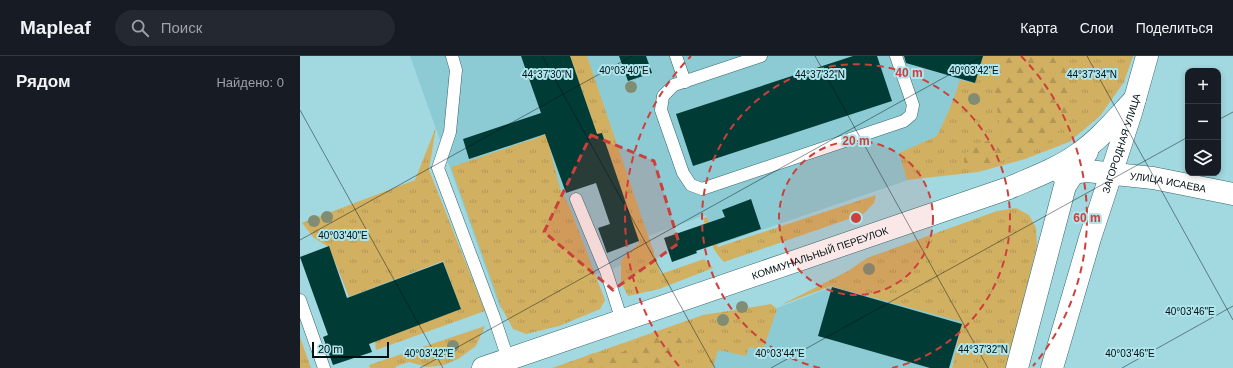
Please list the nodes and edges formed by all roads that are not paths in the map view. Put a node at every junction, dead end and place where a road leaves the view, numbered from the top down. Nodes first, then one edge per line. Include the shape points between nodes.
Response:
1 (452, 56) edge
2 (458, 56) edge
3 (676, 56) edge
4 (762, 56) edge
5 (896, 56) edge
6 (1147, 56) edge
7 (456, 70) junction
8 (685, 82) junction
9 (1135, 99) junction
10 (1103, 132) junction
11 (1073, 172) junction
12 (1111, 174) junction
13 (1008, 188) junction
14 (1233, 194) edge
15 (576, 199) dead end
16 (300, 300) edge
17 (622, 321) junction
18 (508, 359) junction
19 (324, 368) edge
20 (483, 368) edge
21 (1017, 368) edge
22 (1052, 368) edge

1 - 7 lane
2 - 7 lane
3 - 8 lane
4 - 8 lane
5 - 8 lane via 913,105 911,115 904,121 702,189 691,185 683,173 662,110 664,96 674,86
6 - 9 street, ЗАГОРОДНАЯ УЛИЦА
7 - 18 lane via 450,132 438,168
9 - 10 street, КОММУНАЛЬНЫЙ ПЕРЕУЛОК
9 - 12 street, ЗАГОРОДНАЯ УЛИЦА
10 - 11 street
10 - 13 street, КОММУНАЛЬНЫЙ ПЕРЕУЛОК via 1078,154 1047,172
11 - 12 street, УЛИЦА ИСАЕВА
11 - 13 street, УЛИЦА ИСАЕВА via 1052,175
11 - 21 street via 1065,186
12 - 14 street, УЛИЦА ИСАЕВА via 1153,178
12 - 22 street, ЗАГОРОДНАЯ УЛИЦА
13 - 17 street, КОММУНАЛЬНЫЙ ПЕРЕУЛОК
15 - 17 lane via 606,271
16 - 19 lane
17 - 18 street, КОММУНАЛЬНЫЙ ПЕРЕУЛОК
18 - 20 street, КОММУНАЛЬНЫЙ ПЕРЕУЛОК

